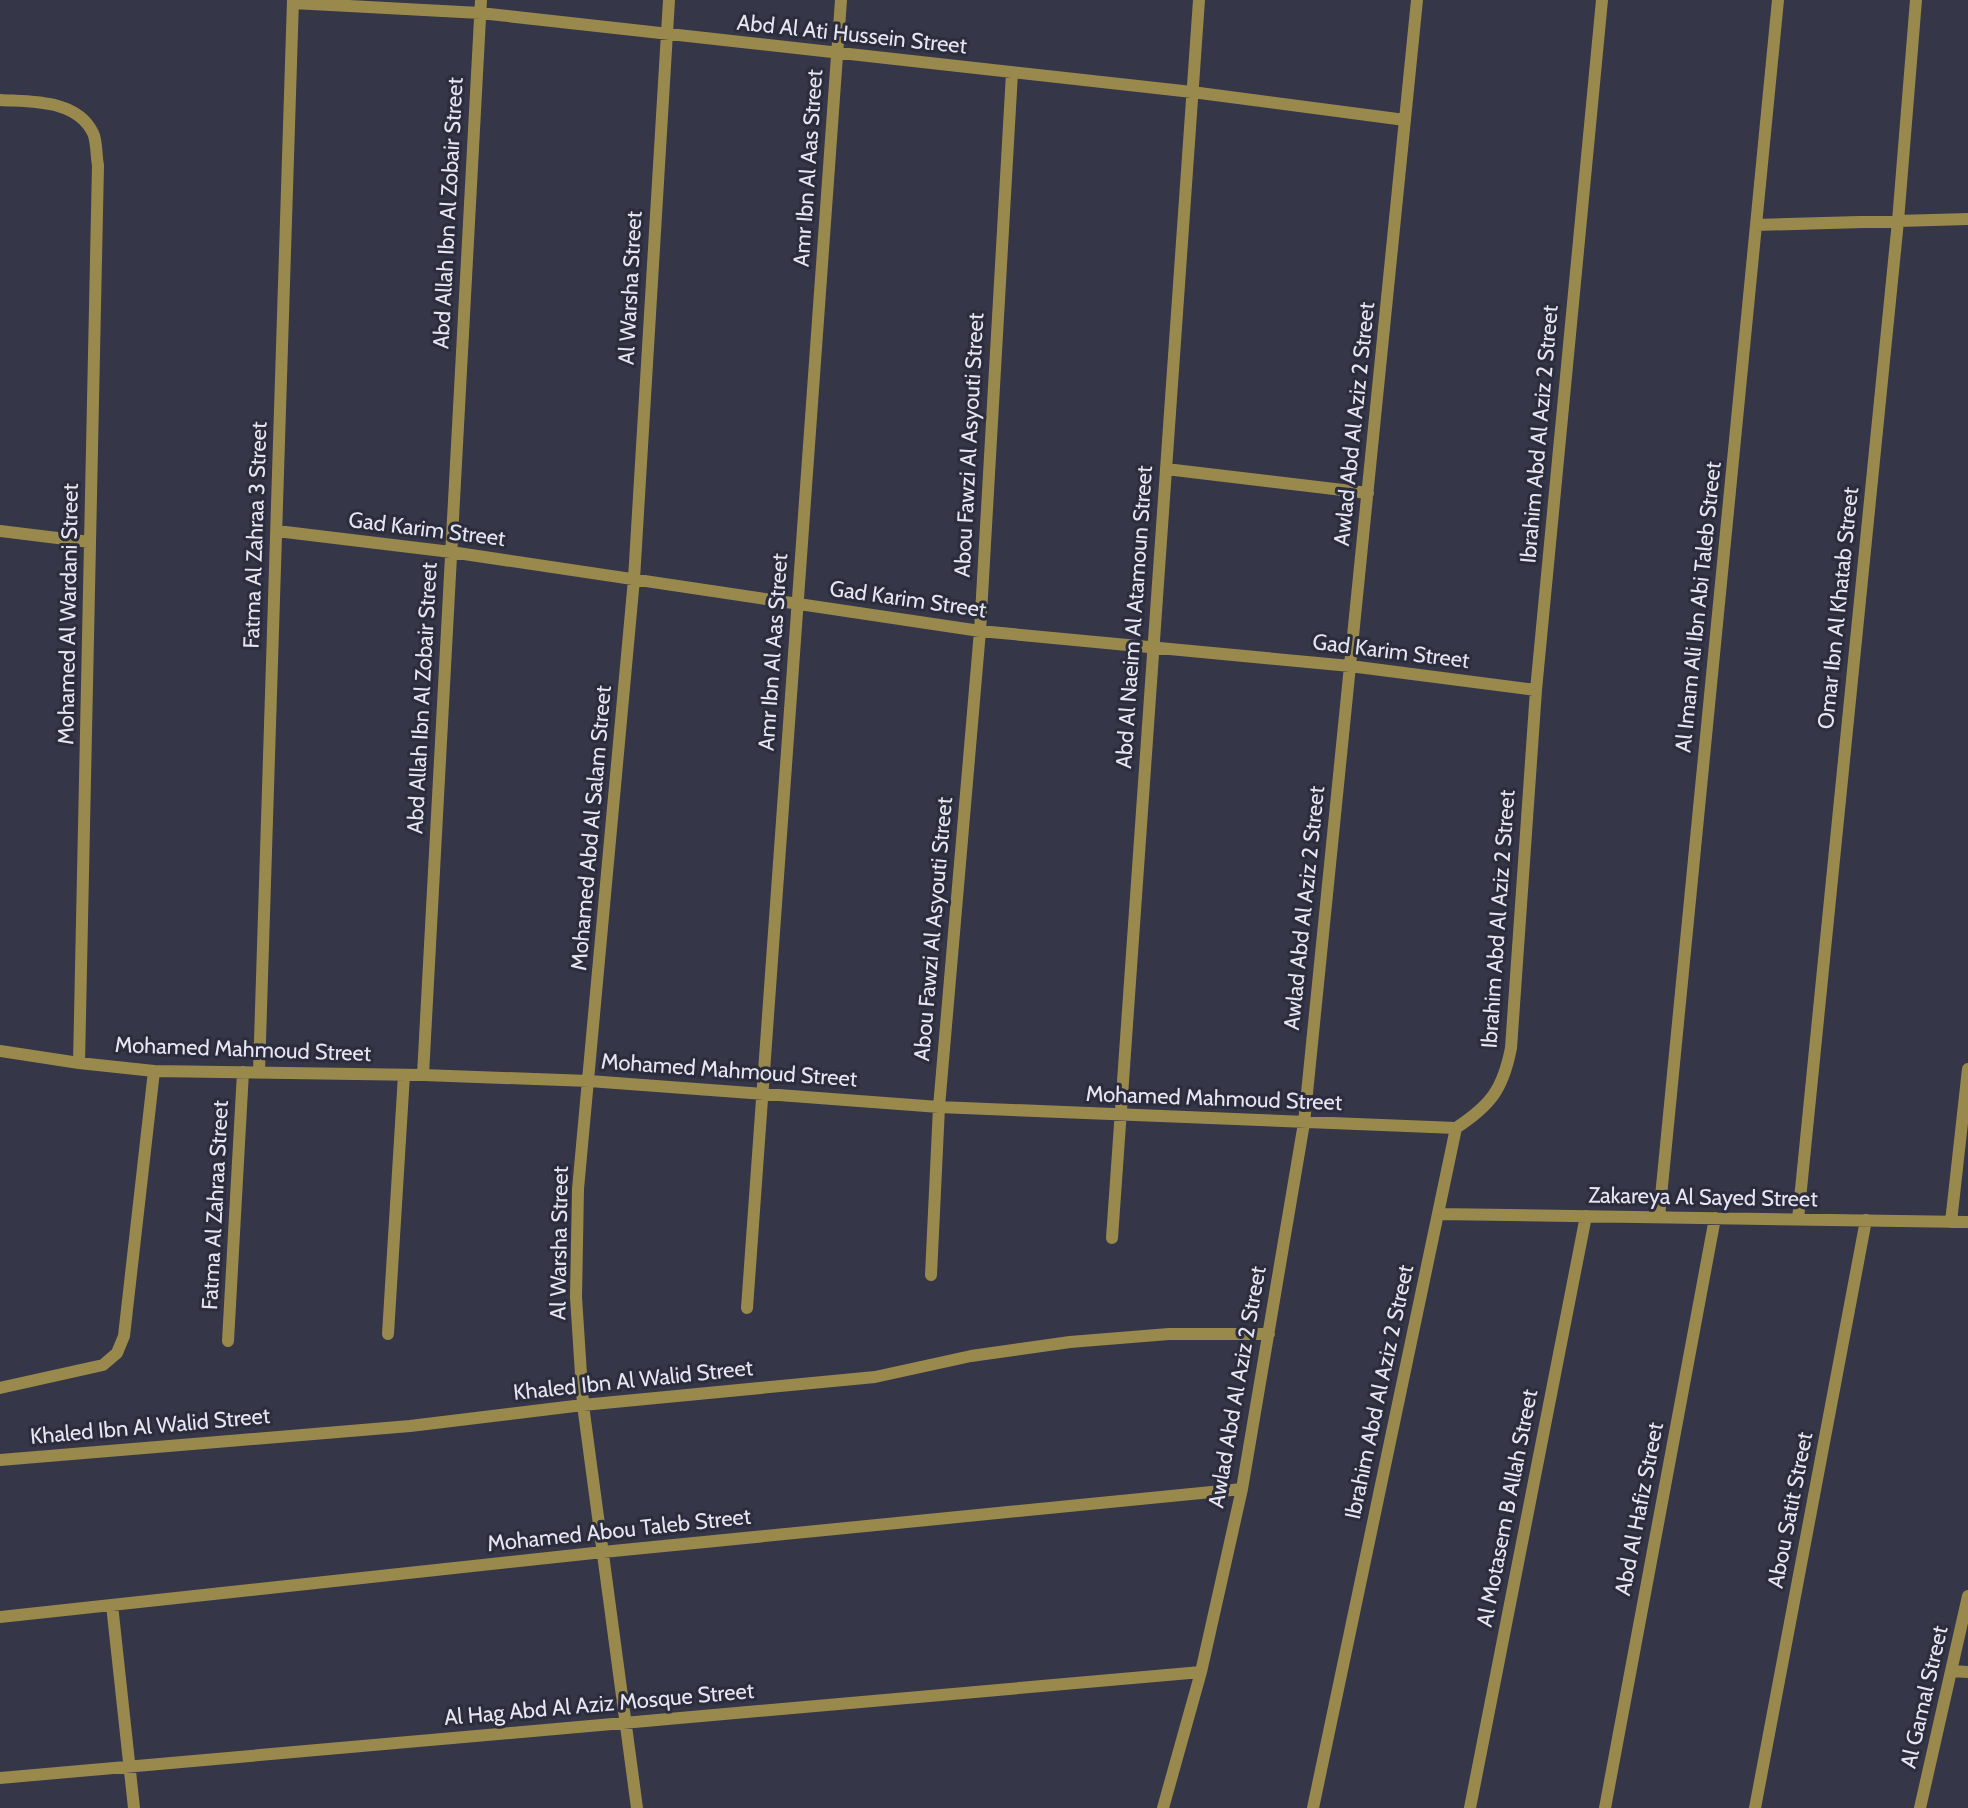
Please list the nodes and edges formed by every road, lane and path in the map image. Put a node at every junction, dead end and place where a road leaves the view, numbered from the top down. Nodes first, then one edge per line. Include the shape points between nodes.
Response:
1 (481, 0) edge
2 (669, 0) edge
3 (841, 0) edge
4 (1199, 0) edge
5 (1418, 0) edge
6 (1602, 0) edge
7 (1778, 0) edge
8 (1916, 0) edge
9 (293, 1) edge
10 (480, 13) junction
11 (666, 35) junction
12 (837, 53) junction
13 (1012, 73) junction
14 (1192, 92) junction
15 (0, 100) edge
16 (1406, 120) junction
17 (1968, 219) edge
18 (1898, 221) junction
19 (1756, 225) junction
20 (1166, 469) junction
21 (1368, 493) junction
22 (0, 531) edge
23 (277, 531) junction
24 (90, 542) junction
25 (451, 552) junction
26 (634, 579) junction
27 (798, 604) junction
28 (980, 631) junction
29 (1152, 649) junction
30 (1350, 666) junction
31 (1536, 690) junction
32 (0, 1051) edge
33 (80, 1063) junction
34 (1968, 1069) edge
35 (154, 1071) junction
36 (243, 1072) junction
37 (259, 1072) junction
38 (404, 1075) junction
39 (423, 1075) junction
40 (589, 1081) junction
41 (762, 1094) junction
42 (939, 1107) junction
43 (1120, 1115) junction
44 (1304, 1123) junction
45 (1456, 1128) junction
46 (1438, 1214) junction
47 (1586, 1216) junction
48 (1659, 1217) junction
49 (1714, 1218) junction
50 (1798, 1219) junction
51 (1866, 1220) junction
52 (1951, 1222) junction
53 (1968, 1222) edge
54 (1112, 1238) dead end
55 (931, 1275) dead end
56 (747, 1308) dead end
57 (388, 1334) dead end
58 (1269, 1334) junction
59 (228, 1341) dead end
60 (0, 1388) edge
61 (583, 1405) junction
62 (0, 1460) edge
63 (1242, 1489) junction
64 (603, 1552) junction
65 (1968, 1596) edge
66 (112, 1605) junction
67 (0, 1617) edge
68 (1951, 1671) junction
69 (1201, 1672) junction
70 (1968, 1672) edge
71 (626, 1722) junction
72 (131, 1766) junction
73 (0, 1778) edge
74 (134, 1808) edge
75 (637, 1808) edge
76 (1162, 1808) edge
77 (1313, 1808) edge
78 (1470, 1808) edge
79 (1605, 1808) edge
80 (1755, 1808) edge
81 (1920, 1808) edge

1 - 10 street, Abd Allah Ibn Al Zobair Street
2 - 11 street, Al Warsha Street
3 - 12 street, Amr Ibn Al Aas Street
4 - 14 street, Abd Al Naeim Al Atamoun Street
5 - 16 street, Awlad Abd Al Aziz 2 Street
6 - 31 street, Ibrahim Abd Al Aziz 2 Street
7 - 19 street, Al Imam Ali Ibn Abi Taleb Street
8 - 18 street, Omar Ibn Al Khatab Street
9 - 10 street, Abd Al Ati Hussein Street
9 - 23 street, Fatma Al Zahraa 3 Street
10 - 11 street, Abd Al Ati Hussein Street
10 - 25 street, Abd Allah Ibn Al Zobair Street
11 - 12 street, Abd Al Ati Hussein Street
11 - 26 street, Al Warsha Street
12 - 13 street, Abd Al Ati Hussein Street
12 - 27 street, Amr Ibn Al Aas Street
13 - 14 street, Abd Al Ati Hussein Street
13 - 28 street, Abou Fawzi Al Asyouti Street
14 - 16 street, Abd Al Ati Hussein Street
14 - 20 street, Abd Al Naeim Al Atamoun Street
15 - 24 street, Mohamed Al Wardani Street via 46,102 75,112 93,133 98,165
16 - 21 street, Awlad Abd Al Aziz 2 Street
17 - 18 street
18 - 19 street
18 - 50 street, Omar Ibn Al Khatab Street
19 - 48 street, Al Imam Ali Ibn Abi Taleb Street
20 - 21 street
20 - 29 street, Abd Al Naeim Al Atamoun Street
21 - 30 street, Awlad Abd Al Aziz 2 Street
22 - 24 street
23 - 25 street, Gad Karim Street
23 - 37 street, Fatma Al Zahraa 3 Street
24 - 33 street, Mohamed Al Wardani Street
25 - 26 street, Gad Karim Street
25 - 39 street, Abd Allah Ibn Al Zobair Street
26 - 27 street, Gad Karim Street
26 - 40 street, Mohamed Abd Al Salam Street
27 - 28 street, Gad Karim Street
27 - 41 street, Amr Ibn Al Aas Street
28 - 29 street, Gad Karim Street
28 - 42 street, Abou Fawzi Al Asyouti Street
29 - 30 street, Gad Karim Street
29 - 43 street, Abd Al Naeim Al Atamoun Street
30 - 31 street, Gad Karim Street
30 - 44 street, Awlad Abd Al Aziz 2 Street
31 - 45 street, Ibrahim Abd Al Aziz 2 Street via 1511,1048 1506,1073 1494,1095 1477,1114
32 - 33 street, Mohamed Mahmoud Street
33 - 35 street, Mohamed Mahmoud Street
34 - 52 street
35 - 36 street, Mohamed Mahmoud Street
35 - 60 street via 124,1336 117,1353 103,1365
36 - 37 street, Mohamed Mahmoud Street
36 - 59 street, Fatma Al Zahraa Street
37 - 38 street, Mohamed Mahmoud Street
38 - 39 street, Mohamed Mahmoud Street
38 - 57 street
39 - 40 street, Mohamed Mahmoud Street
40 - 41 street, Mohamed Mahmoud Street
40 - 61 street, Al Warsha Street via 578,1199 576,1297
41 - 42 street, Mohamed Mahmoud Street
41 - 56 street, Amr Ibn Al Aas Street
42 - 43 street, Mohamed Mahmoud Street
42 - 55 street, Abou Fawzi Al Asyouti Street
43 - 44 street, Mohamed Mahmoud Street
43 - 54 street, Abd Al Naeim Al Atamoun Street
44 - 45 street, Mohamed Mahmoud Street
44 - 58 street, Awlad Abd Al Aziz 2 Street
45 - 46 street, Ibrahim Abd Al Aziz 2 Street
46 - 47 street, Zakareya Al Sayed Street
46 - 77 street, Ibrahim Abd Al Aziz 2 Street
47 - 48 street, Zakareya Al Sayed Street
47 - 78 street, Al Motasem B Allah Street
48 - 49 street, Zakareya Al Sayed Street
49 - 50 street, Zakareya Al Sayed Street
49 - 79 street, Abd Al Hafiz Street
50 - 51 street, Zakareya Al Sayed Street
51 - 52 street, Zakareya Al Sayed Street
51 - 80 street, Abou Satit Street
52 - 53 street, Zakareya Al Sayed Street
58 - 61 street, Khaled Ibn Al Walid Street via 1169,1334 1070,1342 972,1356 875,1377
58 - 63 street, Awlad Abd Al Aziz 2 Street
61 - 62 street, Khaled Ibn Al Walid Street via 410,1426
61 - 64 street, Al Warsha Street
63 - 64 street, Mohamed Abou Taleb Street
63 - 69 street, Awlad Abd Al Aziz 2 Street
64 - 66 street, Mohamed Abou Taleb Street
64 - 71 street, Al Warsha Street
65 - 68 street, Al Gamal Street
66 - 67 street, Mohamed Abou Taleb Street
66 - 72 street
68 - 70 street
68 - 81 street, Al Gamal Street
69 - 71 street, Al Hag Abd Al Aziz Mosque Street
69 - 76 street, Awlad Abd Al Aziz 2 Street
71 - 72 street, Al Hag Abd Al Aziz Mosque Street
71 - 75 street, Al Warsha Street
72 - 73 street, Al Hag Abd Al Aziz Mosque Street
72 - 74 street

